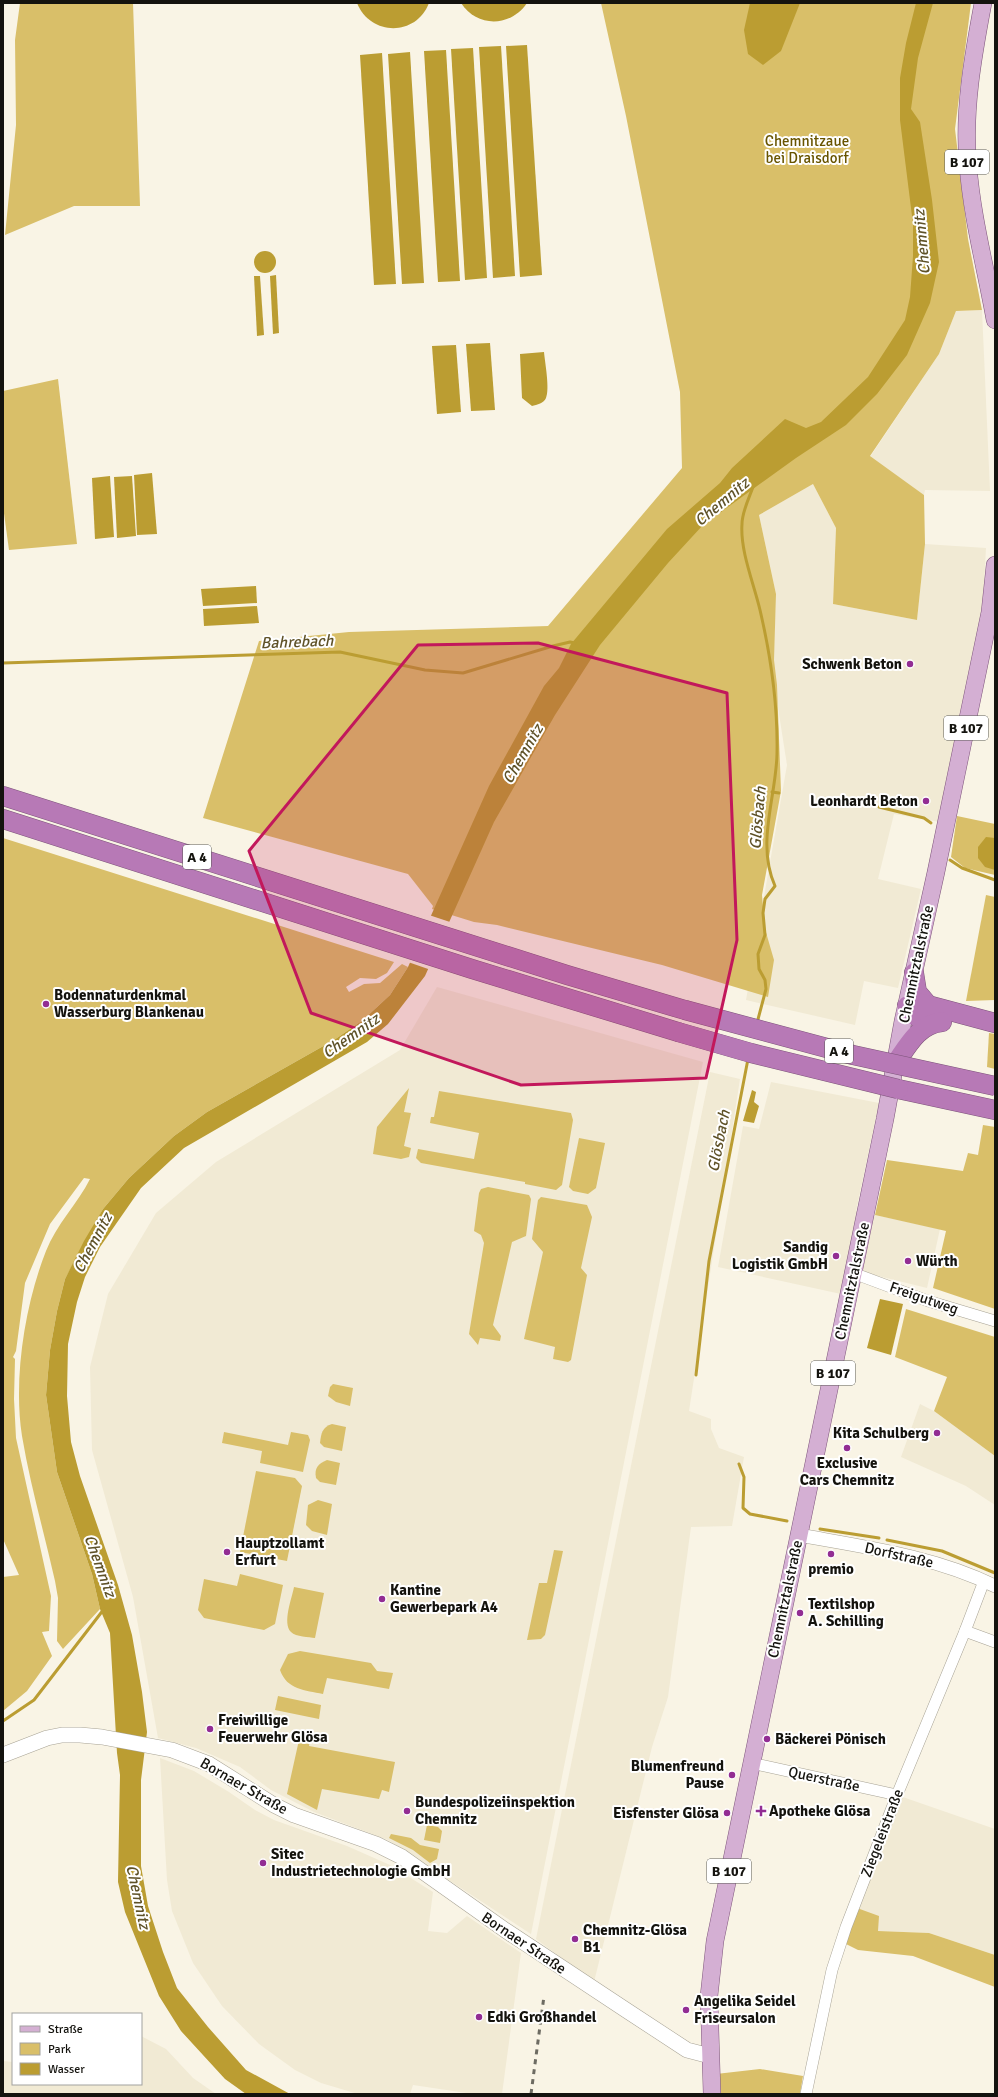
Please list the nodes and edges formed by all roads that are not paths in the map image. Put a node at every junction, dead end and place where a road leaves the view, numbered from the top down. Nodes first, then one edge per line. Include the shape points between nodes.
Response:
1 (983, 3) edge
2 (995, 320) edge
3 (995, 565) edge
4 (3, 796) edge
5 (3, 819) edge
6 (914, 973) junction
7 (928, 1005) junction
8 (907, 1006) junction
9 (939, 1022) junction
10 (995, 1023) edge
11 (995, 1027) edge
12 (895, 1064) junction
13 (995, 1086) edge
14 (995, 1110) edge
15 (853, 1273) junction
16 (995, 1321) edge
17 (799, 1535) junction
18 (989, 1583) edge
19 (965, 1631) junction
20 (995, 1642) edge
21 (3, 1756) edge
22 (751, 1763) junction
23 (897, 1795) junction
24 (710, 2056) junction
25 (712, 2094) edge
26 (806, 2094) edge

1 - 2 main road, B 107 via 969,90 966,144 972,204
3 - 6 main road, Chemnitztalstraße / B 107 via 990,612
4 - 13 highway, A 4, bridge via 685,1010 853,1055
5 - 14 highway, A 4, bridge via 678,1032 848,1078
6 - 7 highway via 917,992
6 - 8 main road, Chemnitztalstraße / B 107
7 - 8 highway via 920,1003
7 - 10 highway
8 - 9 highway via 917,1017
8 - 12 main road, Chemnitztalstraße / B 107
9 - 11 highway
9 - 12 highway via 918,1033
12 - 15 main road, Chemnitztalstraße / B 107
15 - 16 street, Freigutweg
15 - 17 main road, Chemnitztalstraße / B 107
17 - 18 street, Dorfstraße via 892,1553 950,1568
17 - 22 main road, Chemnitztalstraße / B 107
18 - 19 street, Ziegeleistraße
19 - 20 street
19 - 23 street, Ziegeleistraße
21 - 24 main road, Bornaer Straße via 36,1742 62,1735 102,1737 182,1753 220,1769 274,1805 294,1815 350,1834 396,1854 505,1930 687,2050
22 - 23 street, Querstraße
22 - 24 main road, Chemnitztalstraße / B 107 via 715,1941 710,1996
23 - 26 street, Ziegeleistraße via 832,1970
24 - 25 main road, Chemnitztalstraße / B 107

